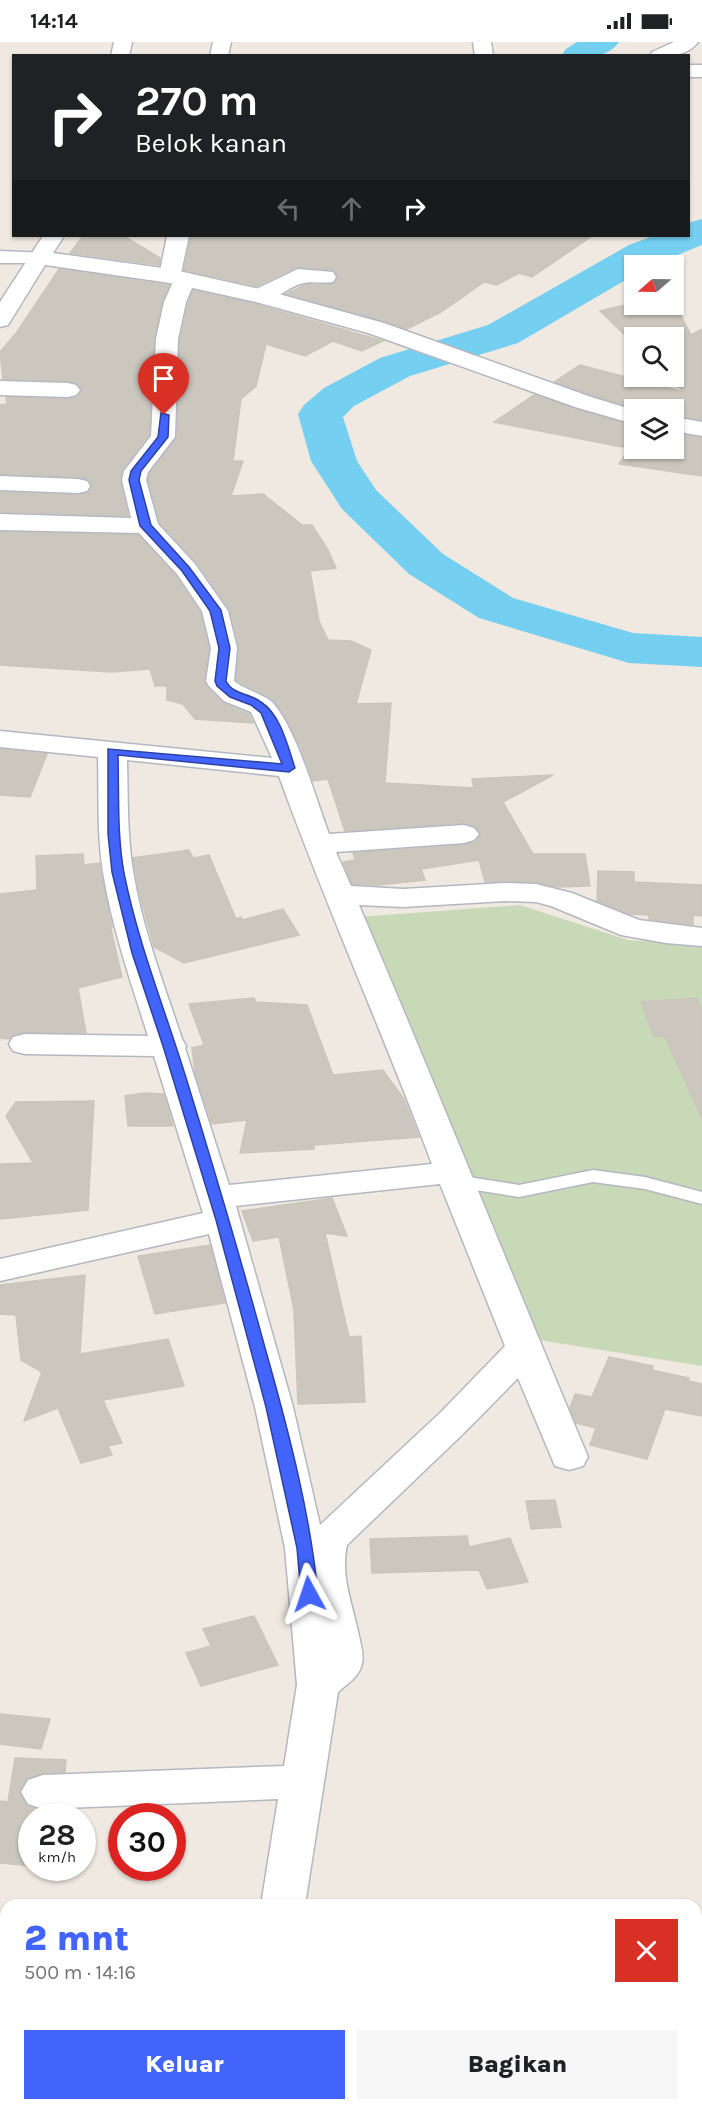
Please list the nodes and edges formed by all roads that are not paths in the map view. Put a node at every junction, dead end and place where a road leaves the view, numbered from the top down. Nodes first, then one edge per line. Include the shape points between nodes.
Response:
1 (689, 42) edge
2 (663, 54) edge
3 (52, 237) edge
4 (178, 237) edge
5 (0, 257) edge
6 (40, 258) junction
7 (325, 277) dead end
8 (177, 278) junction
9 (260, 296) junction
10 (0, 320) edge
11 (0, 388) edge
12 (68, 390) dead end
13 (624, 414) edge
14 (684, 426) edge
15 (702, 429) edge
16 (0, 483) edge
17 (78, 486) dead end
18 (0, 522) edge
19 (146, 526) junction
20 (0, 740) edge
21 (112, 751) junction
22 (289, 768) junction
23 (464, 834) dead end
24 (319, 844) junction
25 (340, 895) junction
26 (702, 937) edge
27 (25, 1044) dead end
28 (170, 1046) junction
29 (454, 1176) junction
30 (702, 1198) edge
31 (219, 1208) junction
32 (0, 1270) edge
33 (524, 1349) junction
34 (569, 1457) dead end
35 (318, 1685) junction
36 (303, 1782) junction
37 (43, 1792) dead end
38 (284, 1899) edge

1 - 2 street
3 - 6 street
4 - 8 street
5 - 6 street
6 - 8 street
6 - 10 street
7 - 9 street via 298,276
8 - 9 street
8 - 19 street via 167,339 163,437 136,471 134,480
9 - 13 street via 376,328
11 - 12 street
14 - 15 street
16 - 17 street
18 - 19 street
19 - 22 street via 186,569 215,610 224,648 220,681 234,695 255,702 266,711
20 - 21 street
21 - 22 street
21 - 28 street via 118,872 138,953
22 - 24 street
23 - 24 street
24 - 25 street
25 - 26 street via 403,898 536,893 632,928
25 - 29 street
27 - 28 street
28 - 31 street
29 - 30 lane via 519,1191 593,1176 645,1183
29 - 31 street
29 - 33 street
31 - 32 street
31 - 35 street via 274,1407 305,1548
33 - 34 street
33 - 35 street via 329,1539 323,1555 325,1580 342,1662
35 - 36 street
36 - 37 street
36 - 38 street

